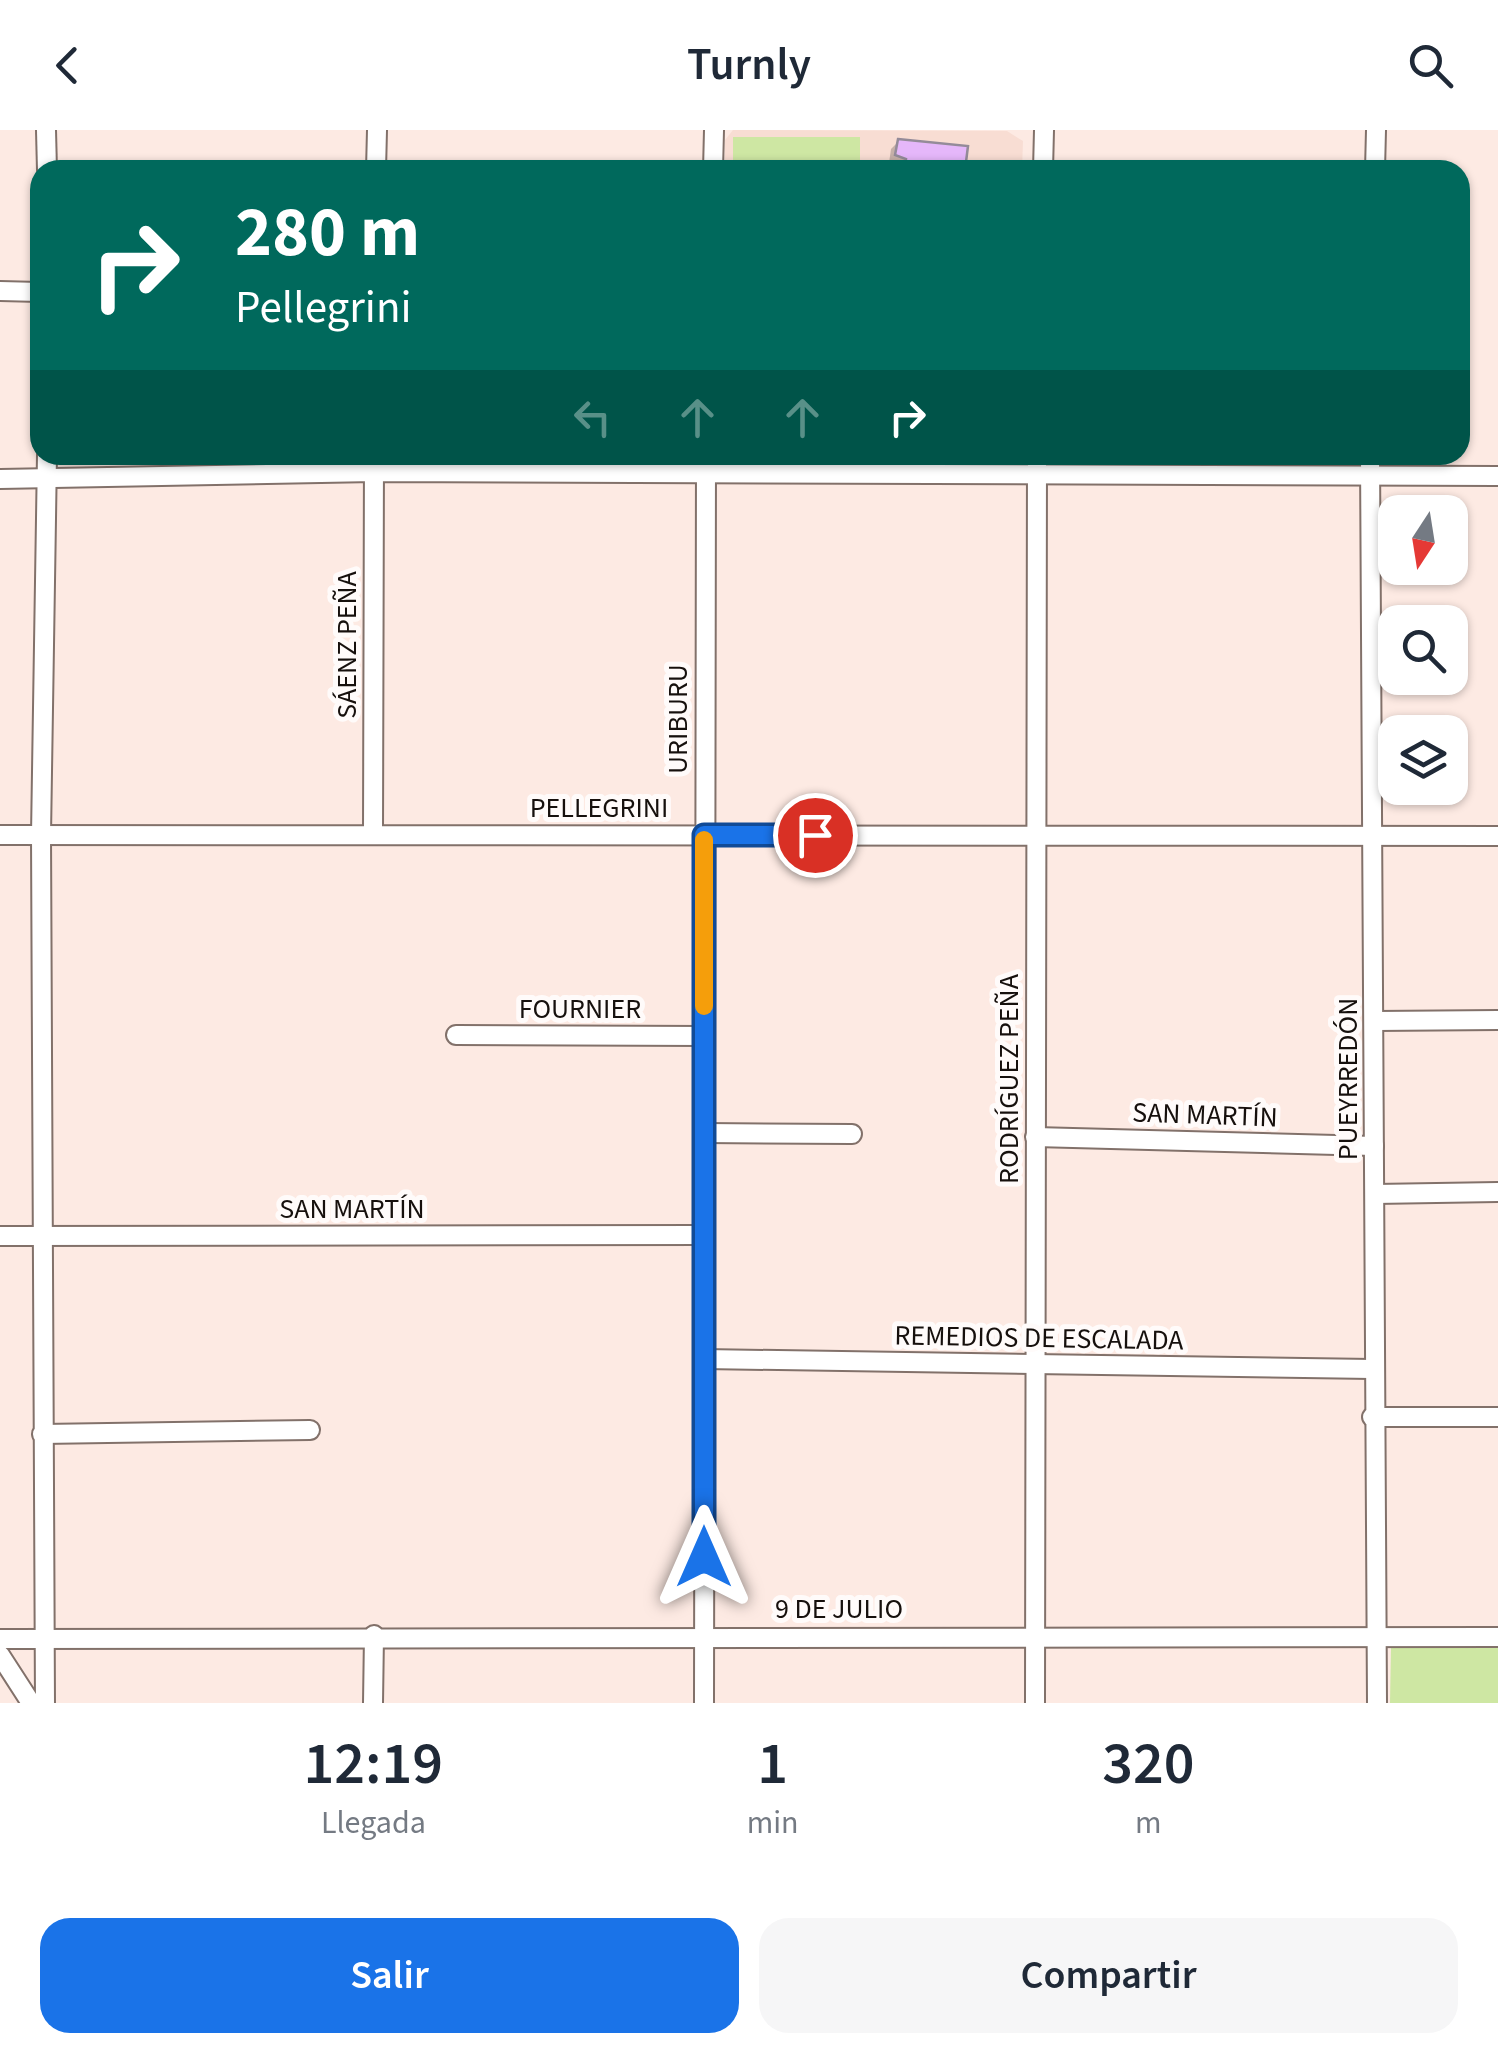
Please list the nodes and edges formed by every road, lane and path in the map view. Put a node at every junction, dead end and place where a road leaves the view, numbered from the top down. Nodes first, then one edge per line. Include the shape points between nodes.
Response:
1 (46, 130) edge
2 (377, 130) edge
3 (714, 130) edge
4 (1044, 130) edge
5 (1376, 130) edge
6 (46, 160) edge
7 (376, 160) edge
8 (713, 160) edge
9 (1043, 160) edge
10 (1375, 160) edge
11 (0, 292) edge
12 (30, 292) edge
13 (47, 465) edge
14 (352, 465) edge
15 (374, 465) edge
16 (705, 465) edge
17 (1037, 465) edge
18 (1370, 465) edge
19 (1370, 476) junction
20 (1498, 476) edge
21 (0, 479) edge
22 (47, 479) junction
23 (0, 835) edge
24 (41, 835) junction
25 (373, 835) junction
26 (704, 835) junction
27 (1036, 835) junction
28 (1369, 836) junction
29 (1498, 836) edge
30 (1498, 1020) edge
31 (1376, 1021) junction
32 (456, 1035) dead end
33 (704, 1036) junction
34 (704, 1133) junction
35 (852, 1134) dead end
36 (1036, 1137) junction
37 (1374, 1146) junction
38 (1498, 1192) edge
39 (1375, 1194) junction
40 (704, 1235) junction
41 (0, 1236) edge
42 (42, 1236) junction
43 (704, 1360) junction
44 (1035, 1364) junction
45 (1372, 1369) junction
46 (1372, 1417) junction
47 (1498, 1418) edge
48 (310, 1430) dead end
49 (42, 1434) junction
50 (374, 1635) junction
51 (42, 1636) junction
52 (704, 1636) junction
53 (1035, 1636) junction
54 (1498, 1637) edge
55 (1377, 1638) junction
56 (0, 1639) edge
57 (0, 1655) edge
58 (31, 1703) edge
59 (45, 1703) edge
60 (373, 1703) edge
61 (704, 1703) edge
62 (1034, 1703) edge
63 (1377, 1703) edge

1 - 6 street
2 - 7 street
3 - 8 street
4 - 9 street
5 - 10 street
11 - 12 street
13 - 22 street
14 - 22 street
15 - 25 street, SÁENZ PEÑA
16 - 26 street, URIBURU
17 - 19 street
17 - 27 street, RODRÍGUEZ PEÑA
18 - 19 street, PUEYRREDÓN
19 - 20 street
19 - 28 street, PUEYRREDÓN
21 - 22 street
22 - 24 street
23 - 24 street, PELLEGRINI
24 - 25 street, PELLEGRINI
24 - 42 street
25 - 26 street, PELLEGRINI
26 - 27 street, PELLEGRINI
26 - 33 street, URIBURU
27 - 28 street, PELLEGRINI
27 - 36 street, RODRÍGUEZ PEÑA
28 - 29 street, PELLEGRINI
28 - 31 street, PUEYRREDÓN
30 - 31 street
31 - 37 street, PUEYRREDÓN
32 - 33 street, FOURNIER
33 - 34 street, URIBURU
34 - 35 street
34 - 40 street, URIBURU
36 - 37 street, SAN MARTÍN
36 - 44 street, RODRÍGUEZ PEÑA
37 - 39 street, PUEYRREDÓN
38 - 39 street
39 - 45 street, PUEYRREDÓN
40 - 42 street, SAN MARTÍN
40 - 43 street, URIBURU
41 - 42 street, SAN MARTÍN
42 - 49 street
43 - 44 street, REMEDIOS DE ESCALADA
43 - 52 street, URIBURU
44 - 45 street, REMEDIOS DE ESCALADA
44 - 53 street, RODRÍGUEZ PEÑA
45 - 46 street, PUEYRREDÓN
46 - 47 street
46 - 55 street, PUEYRREDÓN
48 - 49 street
49 - 51 street
50 - 51 street, 9 DE JULIO
50 - 52 street, 9 DE JULIO
50 - 60 street
51 - 56 street, 9 DE JULIO
51 - 59 street
52 - 53 street, 9 DE JULIO
52 - 61 street, URIBURU
53 - 55 street, 9 DE JULIO
53 - 62 street, RODRÍGUEZ PEÑA
54 - 55 street, 9 DE JULIO
55 - 63 street, PUEYRREDÓN
57 - 58 street

